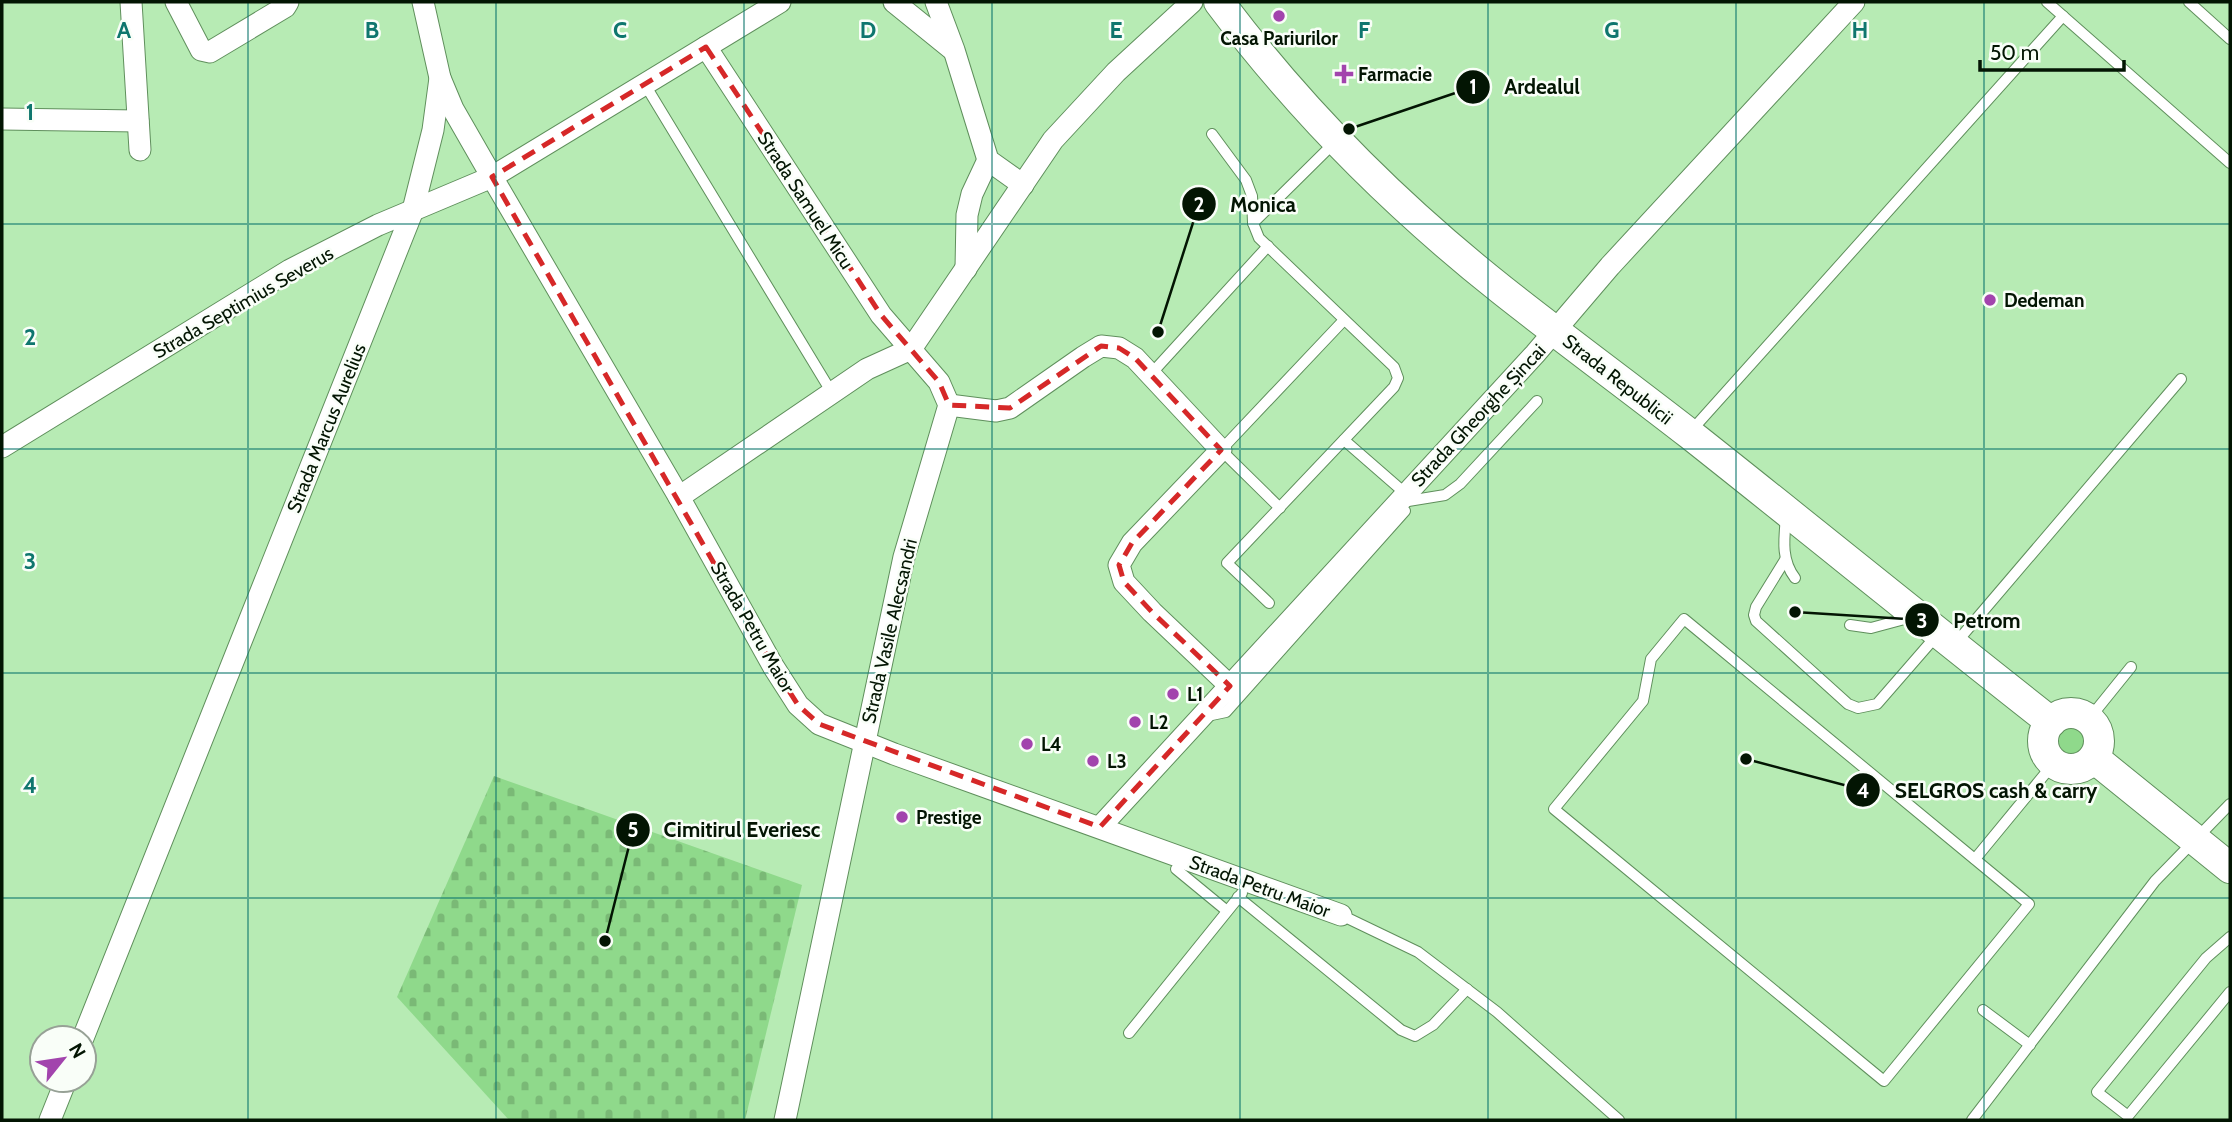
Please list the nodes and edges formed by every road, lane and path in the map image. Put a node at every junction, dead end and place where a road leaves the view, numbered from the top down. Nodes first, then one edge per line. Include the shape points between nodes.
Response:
1 (131, 2) edge
2 (176, 2) edge
3 (288, 2) edge
4 (423, 2) edge
5 (780, 2) edge
6 (894, 2) edge
7 (936, 2) edge
8 (1192, 2) edge
9 (1219, 2) edge
10 (2047, 2) edge
11 (2189, 2) edge
12 (1843, 6) edge
13 (2063, 16) junction
14 (2230, 39) edge
15 (706, 47) junction
16 (954, 50) junction
17 (440, 78) junction
18 (644, 83) junction
19 (2, 119) edge
20 (138, 121) junction
21 (1212, 134) dead end
22 (1337, 140) junction
23 (140, 150) dead end
24 (988, 160) junction
25 (2230, 163) edge
26 (492, 177) junction
27 (1023, 185) junction
28 (413, 210) junction
29 (1253, 223) junction
30 (1268, 246) junction
31 (966, 269) junction
32 (1344, 320) junction
33 (1556, 331) junction
34 (911, 349) junction
35 (1151, 374) junction
36 (2181, 379) dead end
37 (832, 393) junction
38 (1537, 401) dead end
39 (949, 405) junction
40 (1689, 434) junction
41 (1344, 440) junction
42 (2, 447) edge
43 (1221, 450) junction
44 (679, 497) junction
45 (1406, 499) junction
46 (1280, 508) junction
47 (1787, 511) junction
48 (1785, 560) junction
49 (1795, 578) dead end
50 (1269, 603) dead end
51 (1915, 615) junction
52 (1850, 625) dead end
53 (1946, 640) junction
54 (2131, 667) dead end
55 (1230, 686) junction
56 (1201, 717) junction
57 (2089, 719) junction
58 (2051, 722) junction
59 (864, 743) junction
60 (2094, 758) junction
61 (2053, 763) junction
62 (2230, 804) edge
63 (1100, 827) junction
64 (2194, 840) junction
65 (1975, 859) junction
66 (2230, 868) edge
67 (1176, 869) dead end
68 (1244, 890) junction
69 (1227, 911) junction
70 (1340, 915) joint
71 (2230, 937) edge
72 (1467, 989) junction
73 (2230, 992) edge
74 (1983, 1010) dead end
75 (89, 1024) edge
76 (1129, 1033) dead end
77 (2030, 1045) junction
78 (60, 1094) edge
79 (50, 1120) edge
80 (785, 1120) edge
81 (1619, 1120) edge
82 (1972, 1120) edge

1 - 20 street
2 - 3 street via 201,50 210,52
4 - 17 street
5 - 15 street
6 - 16 street
7 - 16 street
8 - 27 street via 1116,72 1053,140
9 - 22 main road, Strada Republicii
10 - 13 lane
11 - 14 lane
12 - 33 street, Strada Gheorghe Șincai
13 - 25 lane
13 - 40 lane
15 - 18 street
15 - 34 street, Strada Samuel Micu via 881,315
16 - 24 street
17 - 26 street, Strada Petru Maior
17 - 28 street via 428,155
18 - 26 street
18 - 37 lane
19 - 20 street
20 - 23 street
21 - 29 lane via 1246,180
22 - 29 lane
22 - 33 main road, Strada Republicii via 1422,222
24 - 27 street
24 - 31 street via 967,215
26 - 28 street
26 - 44 street, Strada Petru Maior
27 - 31 street
28 - 42 street, Strada Septimius Severus via 290,270
28 - 75 street, Strada Marcus Aurelius
29 - 30 lane
30 - 32 lane
30 - 35 lane
31 - 34 street
32 - 41 lane via 1394,367 1398,378
32 - 43 lane
33 - 40 main road, Strada Republicii
33 - 45 street, Strada Gheorghe Șincai
34 - 37 street via 867,369
34 - 39 street via 939,382
35 - 39 street via 1119,348 1101,346 1010,408 996,411
35 - 43 street
36 - 53 lane
37 - 44 street
38 - 45 lane via 1460,484 1445,495
39 - 59 street, Strada Vasile Alecsandri via 904,557
40 - 47 main road, Strada Republicii
41 - 45 lane
41 - 46 lane
43 - 46 lane
43 - 55 street via 1132,543 1119,565 1124,582
44 - 59 street, Strada Petru Maior via 798,705 818,724
45 - 55 street, Strada Gheorghe Șincai
45 - 56 lane via 1226,712
46 - 50 lane via 1227,563
47 - 48 lane
47 - 51 main road, Strada Republicii
48 - 49 lane
48 - 53 lane via 1756,607 1756,621 1848,704 1858,708 1877,704
51 - 52 lane via 1871,628
51 - 53 main road, Strada Republicii
53 - 58 main road, Strada Republicii
54 - 57 lane
55 - 56 street, Strada Gheorghe Șincai
56 - 63 street, Strada Gheorghe Șincai
57 - 58 main road via 2065,713
57 - 60 main road via 2099,733
58 - 61 main road via 2043,740
59 - 63 street, Strada Petru Maior
59 - 80 street, Strada Vasile Alecsandri
60 - 61 main road via 2070,769
60 - 64 main road
61 - 65 lane
62 - 64 lane
63 - 68 street, Strada Petru Maior
64 - 66 main road
64 - 77 lane via 2155,881
65 - 65 lane via 1684,619 1651,659 1643,701 1554,809 1884,1081 2029,904
67 - 69 lane
68 - 69 lane
68 - 70 street, Strada Petru Maior
68 - 72 lane via 1401,1030 1415,1036 1433,1025
69 - 76 lane
70 - 72 lane via 1418,952
71 - 73 lane via 2206,958 2097,1092 2129,1116
72 - 81 lane
74 - 77 lane
77 - 82 lane
78 - 79 street

